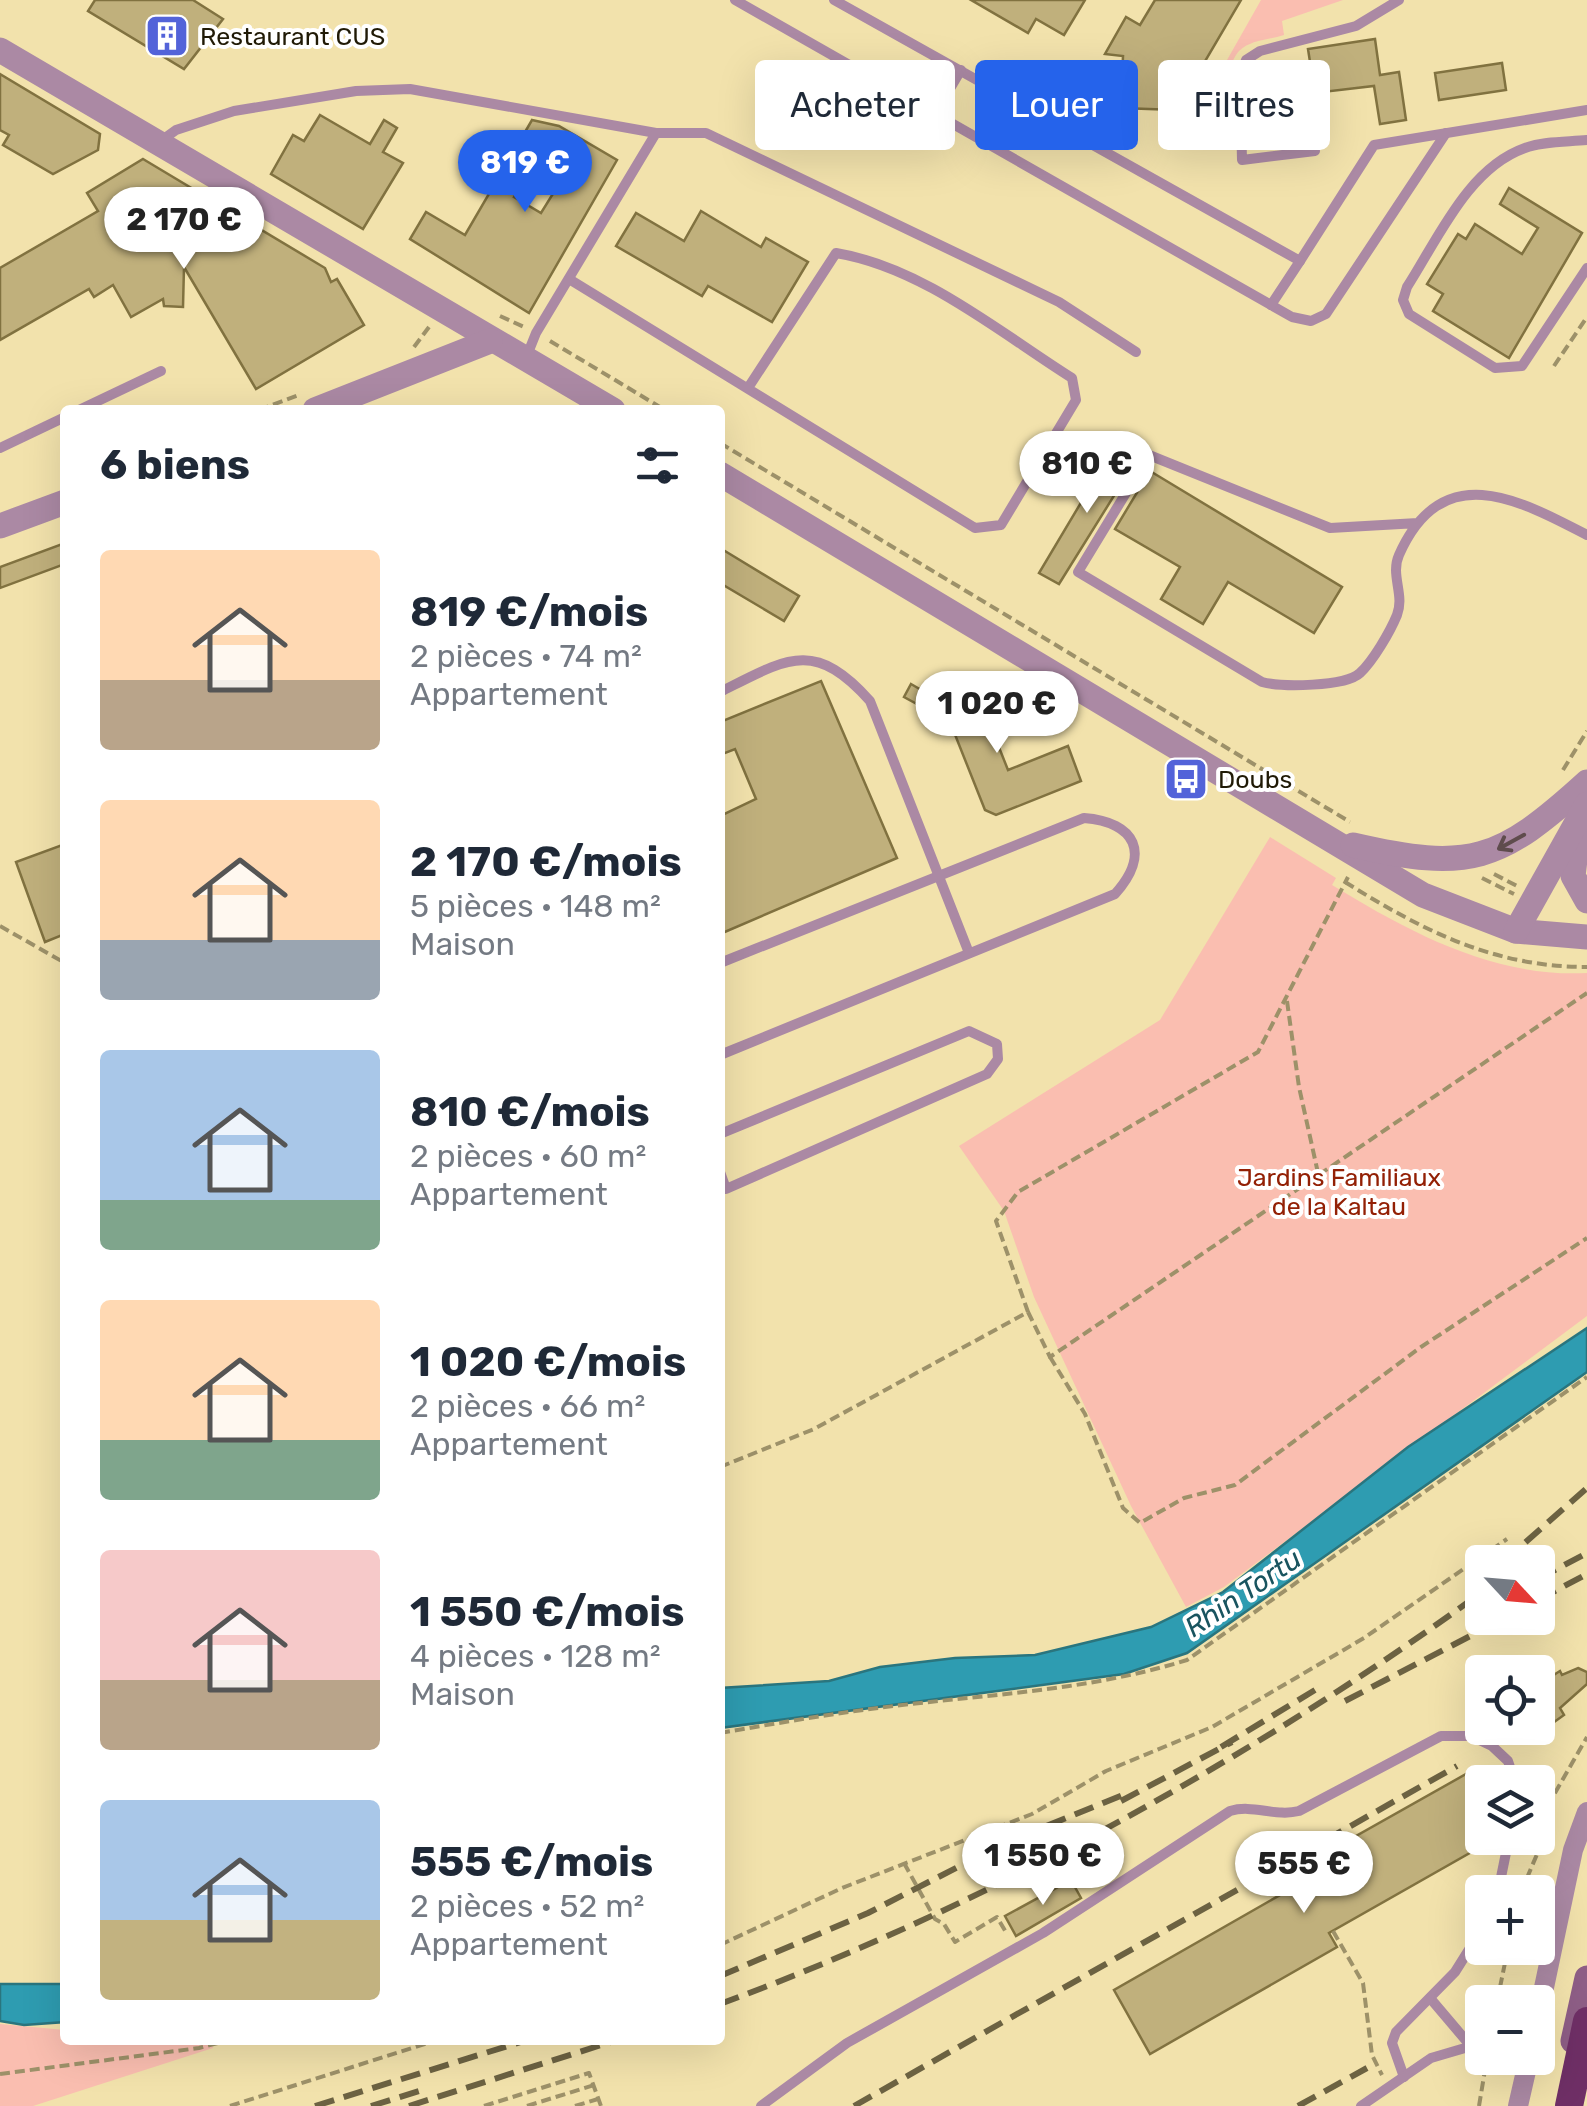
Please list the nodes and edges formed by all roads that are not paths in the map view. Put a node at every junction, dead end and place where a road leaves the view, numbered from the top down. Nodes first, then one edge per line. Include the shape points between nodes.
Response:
1 (735, 0) edge
2 (834, 0) edge
3 (1400, 0) edge
4 (0, 50) edge
5 (840, 60) edge
6 (961, 70) junction
7 (955, 80) edge
8 (1587, 110) edge
9 (955, 125) edge
10 (656, 133) junction
11 (1446, 133) junction
12 (1587, 140) edge
13 (158, 144) junction
14 (1315, 151) dead end
15 (1300, 260) junction
16 (1587, 268) edge
17 (570, 278) junction
18 (1271, 305) junction
19 (490, 341) junction
20 (1136, 352) dead end
21 (526, 358) junction
22 (161, 371) dead end
23 (748, 388) junction
24 (90, 405) edge
25 (345, 405) edge
26 (605, 405) edge
27 (60, 419) edge
28 (0, 448) edge
29 (725, 477) edge
30 (60, 504) edge
31 (1418, 523) junction
32 (0, 526) edge
33 (1587, 535) edge
34 (725, 690) edge
35 (1587, 782) edge
36 (1587, 804) edge
37 (1587, 812) edge
38 (1327, 839) junction
39 (938, 876) junction
40 (1587, 900) edge
41 (1516, 931) junction
42 (1587, 937) edge
43 (969, 954) junction
44 (725, 961) edge
45 (725, 1053) edge
46 (725, 1132) edge
47 (725, 1189) edge
48 (1510, 1765) edge
49 (1587, 1812) edge
50 (1465, 1956) edge
51 (1587, 1978) edge
52 (1545, 1985) edge
53 (1430, 1998) junction
54 (1587, 2021) edge
55 (1465, 2040) edge
56 (1465, 2045) edge
57 (1524, 2075) edge
58 (1404, 2077) junction
59 (761, 2106) edge
60 (1361, 2106) edge
61 (1518, 2106) edge
62 (1558, 2106) edge
63 (1569, 2106) edge

1 - 5 lane
2 - 6 lane
3 - 14 lane via 1356,26 1246,60 1240,76 1242,160
4 - 13 street
6 - 7 lane
6 - 15 lane
8 - 11 lane
9 - 18 lane
10 - 13 lane via 410,89 234,111 176,130
10 - 17 lane
10 - 20 lane via 706,134 1059,302
11 - 15 lane via 1374,145
11 - 18 lane via 1326,314 1292,317
12 - 16 lane via 1528,146 1502,158 1476,181 1406,287 1404,300 1409,314 1494,368 1511,370 1522,366
13 - 19 street
15 - 18 lane
17 - 21 lane
17 - 23 lane
19 - 21 street
19 - 25 street
21 - 26 street
22 - 24 lane
23 - 23 lane via 976,528 1001,525 1077,389 1072,378 914,278 870,258 836,253
27 - 28 lane
29 - 38 street
30 - 32 street
31 - 31 lane via 1330,528 1148,456 1078,572 1262,682 1350,680 1396,616 1398,557
31 - 33 lane via 1439,503 1490,495 1518,500
34 - 39 lane via 786,660 810,658 849,677 870,701
35 -> 38 street via 1530,831 1480,856 1427,860
36 - 41 street
37 - 40 street via 1572,868
38 - 41 street via 1443,905
39 - 43 lane
39 - 43 lane via 1084,818 1110,820 1127,832 1135,849 1129,878 1115,894
39 - 44 lane
41 - 42 street
43 - 45 lane
46 - 47 lane via 970,1031 996,1044 998,1059 987,1074
48 - 59 lane via 1471,1736 1441,1736 1299,1811 1230,1811 1016,1948 848,2043
49 - 52 street
50 - 53 lane
51 - 62 main road
53 - 55 lane
53 - 58 lane via 1392,2043
54 - 63 highway
56 - 58 lane
57 - 61 street
58 - 60 lane

